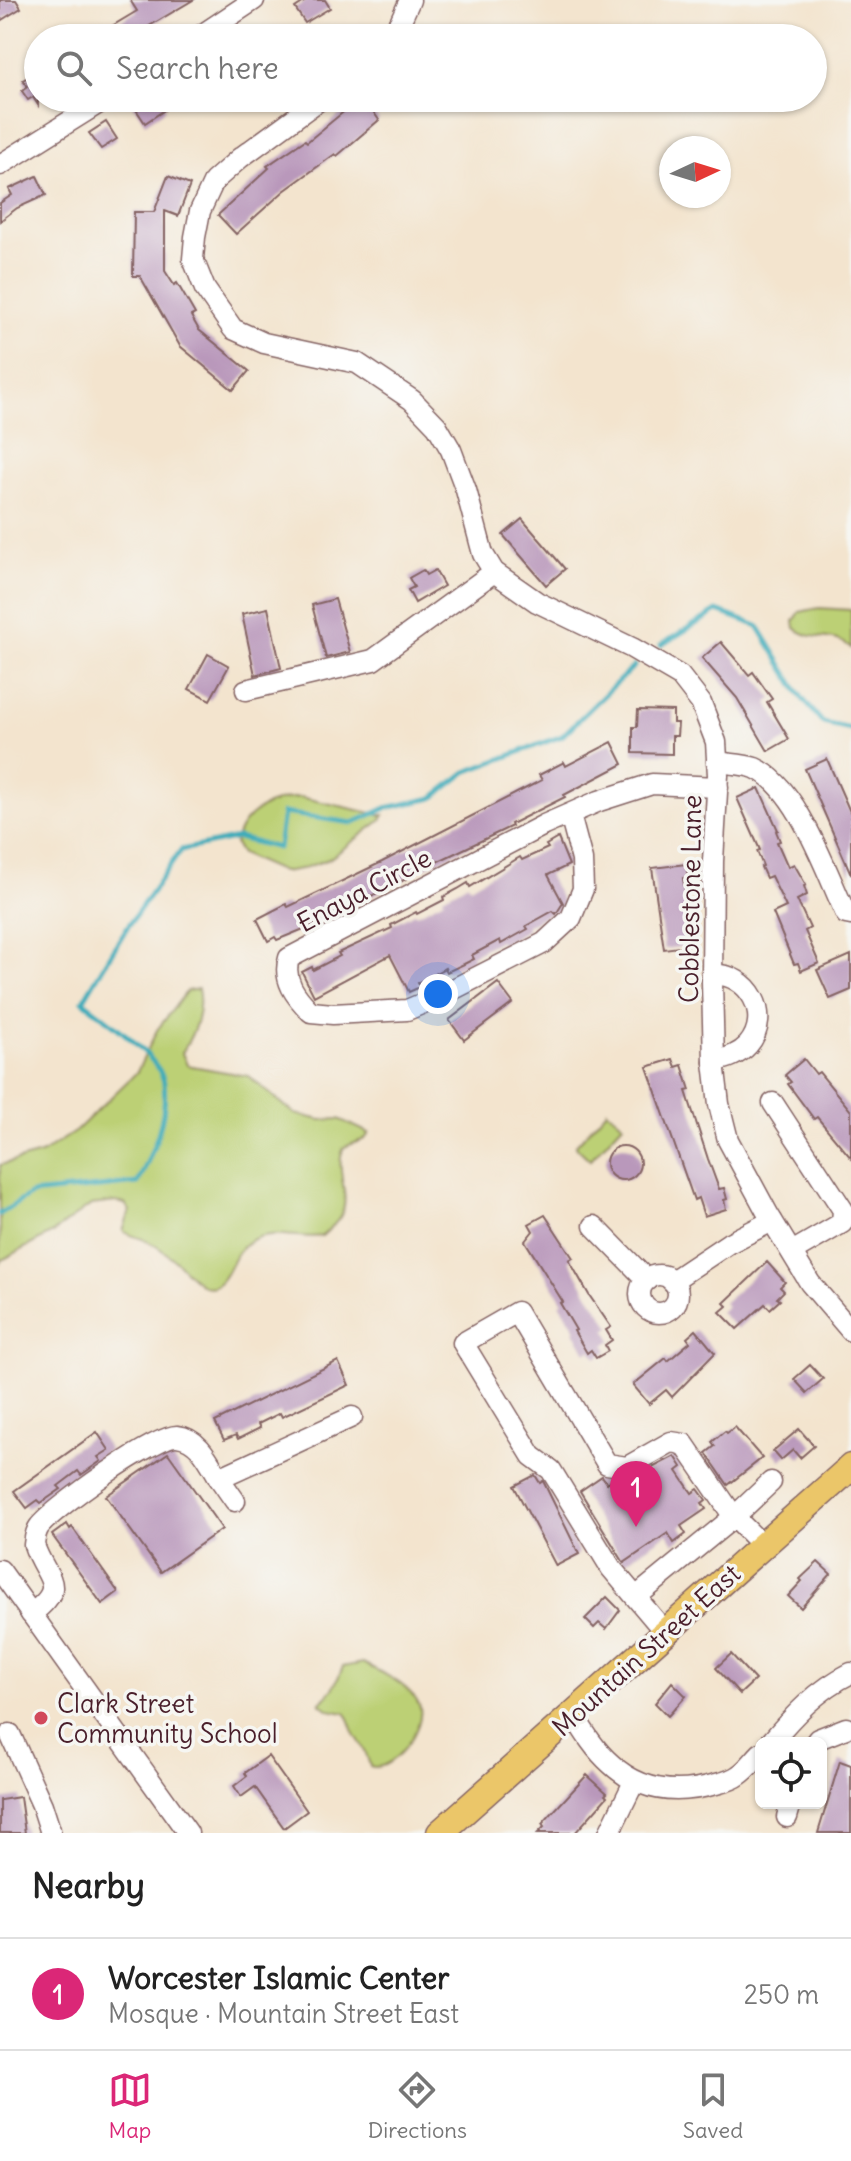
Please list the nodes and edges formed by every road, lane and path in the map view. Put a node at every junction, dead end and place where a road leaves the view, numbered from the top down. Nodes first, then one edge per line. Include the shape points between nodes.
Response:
1 (254, 0) edge
2 (410, 0) edge
3 (218, 24) edge
4 (398, 24) edge
5 (85, 112) edge
6 (303, 112) edge
7 (0, 165) edge
8 (494, 572) junction
9 (246, 690) dead end
10 (717, 762) junction
11 (718, 787) junction
12 (570, 815) junction
13 (851, 915) edge
14 (712, 975) junction
15 (714, 1062) junction
16 (773, 1103) dead end
17 (772, 1221) junction
18 (594, 1226) dead end
19 (792, 1252) junction
20 (647, 1280) junction
21 (672, 1281) junction
22 (851, 1331) edge
23 (352, 1417) dead end
24 (851, 1467) edge
25 (219, 1478) junction
26 (771, 1482) dead end
27 (235, 1501) dead end
28 (734, 1517) junction
29 (763, 1546) junction
30 (0, 1571) edge
31 (636, 1597) junction
32 (31, 1614) junction
33 (665, 1632) junction
34 (851, 1673) edge
35 (573, 1714) junction
36 (849, 1725) edge
37 (10, 1734) dead end
38 (776, 1737) edge
39 (822, 1737) edge
40 (755, 1759) edge
41 (634, 1782) junction
42 (50, 1830) dead end
43 (188, 1833) edge
44 (440, 1833) edge
45 (609, 1833) edge

1 - 3 street
2 - 4 street
5 - 7 street
6 - 8 street, Cobblestone Lane via 214,181 200,211 193,259 205,289 233,329 264,343 357,363 412,400 451,450 483,554
8 - 9 street via 373,660
8 - 10 street, Cobblestone Lane via 537,602 680,676 701,703 716,742
10 - 11 street, Cobblestone Lane
10 - 13 street via 753,767 778,783
11 - 12 street, Enaya Circle via 652,784
11 - 14 street, Cobblestone Lane
12 - 12 street, Enaya Circle via 289,958 285,969 295,996 311,1012 407,1010 544,943 571,918 583,889 582,860
14 - 15 street, Cobblestone Lane
14 - 15 street via 724,974 747,988 756,999 758,1020 748,1046
15 - 17 street, Cobblestone Lane via 728,1140
16 - 19 street via 843,1210 842,1223
17 - 19 street, Cobblestone Lane
17 - 21 street
18 - 20 street
19 - 22 street, Cobblestone Lane via 810,1283
20 - 21 street via 659,1275
20 - 21 street via 640,1298 656,1313 675,1303
23 - 25 street
24 - 29 main road, Mountain Street East
25 - 27 street
25 - 32 street via 200,1448 174,1436 159,1440 91,1484 36,1532 34,1545 48,1570 52,1592
26 - 28 street
28 - 29 street
28 - 31 street
28 - 31 street via 684,1444 671,1442 627,1467 607,1464 517,1312 463,1343 532,1456 551,1470 596,1546
29 - 33 main road, Mountain Street East
30 - 32 street
31 - 33 street
32 - 43 street
33 - 35 main road, Mountain Street East
34 - 38 street via 811,1699
35 - 41 street via 595,1748
35 - 44 main road, Mountain Street East
36 - 39 street
37 - 42 street
40 - 41 street via 739,1776 701,1789 656,1790
41 - 45 street

